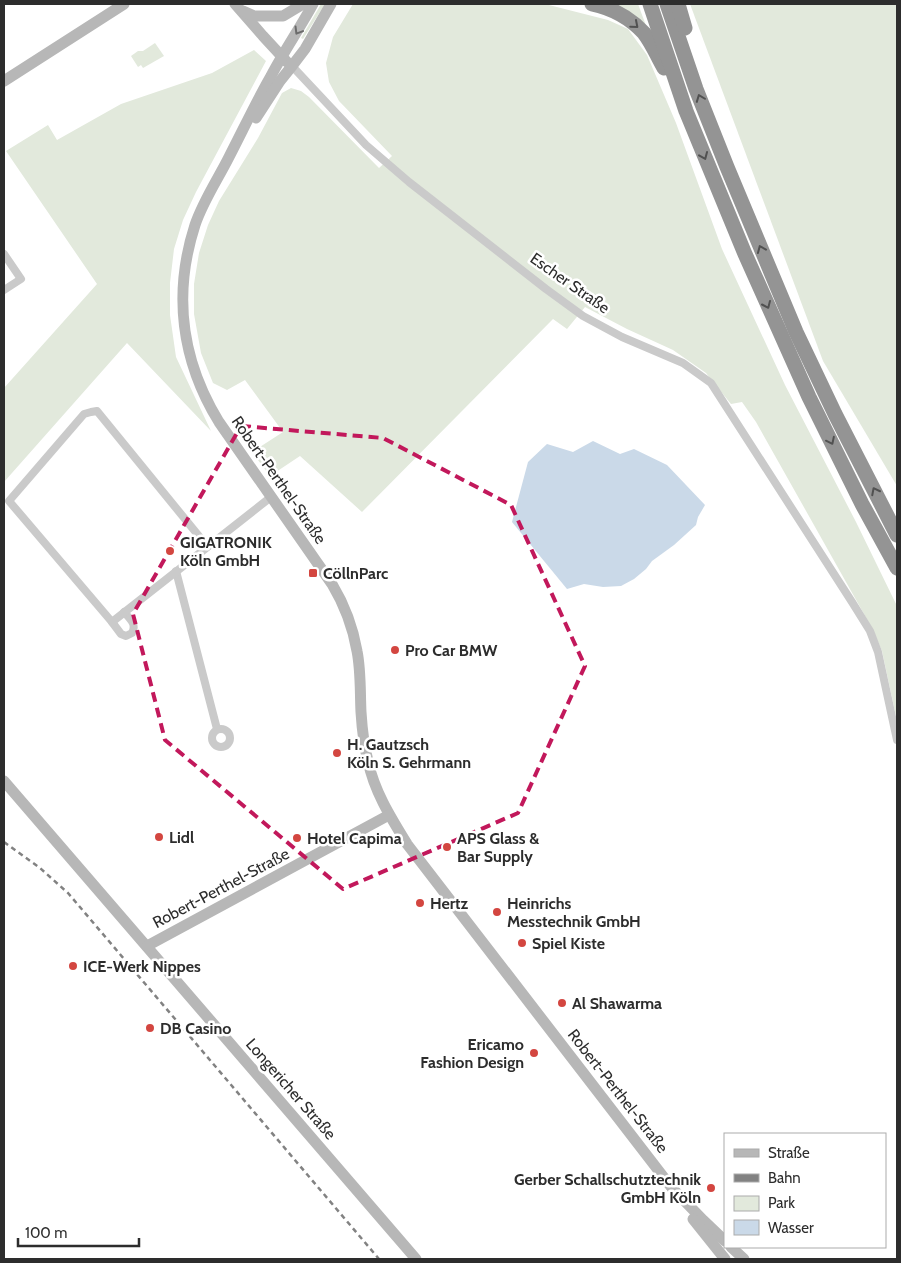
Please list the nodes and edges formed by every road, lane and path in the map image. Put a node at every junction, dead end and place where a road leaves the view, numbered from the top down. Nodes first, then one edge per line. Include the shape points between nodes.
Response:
1 (124, 4) edge
2 (303, 4) edge
3 (313, 4) edge
4 (331, 4) edge
5 (592, 4) edge
6 (650, 4) edge
7 (667, 4) edge
8 (678, 4) edge
9 (237, 6) edge
10 (282, 57) junction
11 (686, 59) junction
12 (292, 66) junction
13 (4, 81) edge
14 (686, 110) junction
15 (226, 163) junction
16 (4, 254) edge
17 (4, 290) edge
18 (270, 496) junction
19 (897, 535) edge
20 (208, 546) junction
21 (897, 568) edge
22 (176, 571) junction
23 (124, 612) junction
24 (112, 622) junction
25 (217, 729) dead end
26 (897, 740) edge
27 (4, 781) edge
28 (389, 815) junction
29 (147, 946) junction
30 (677, 1194) junction
31 (724, 1240) edge
32 (732, 1248) edge
33 (416, 1259) edge
34 (725, 1259) edge
35 (744, 1259) edge

1 - 13 street
2 - 9 street via 283,16 254,16
3 -> 10 street, Robert-Perthel-Straße
4 - 12 street, Robert-Perthel-Straße
5 -> 14 highway via 622,15 644,34
6 - 14 highway
7 - 11 highway
8 - 11 highway via 686,40
9 - 10 street, Escher Straße
10 - 12 street, Escher Straße
10 - 15 street, Robert-Perthel-Straße
19 -> 11 highway via 796,332
12 - 15 street, Robert-Perthel-Straße
12 - 26 street, Escher Straße via 373,151 546,289 583,316 683,363 710,383 870,632 878,652
14 -> 21 highway via 790,355 862,504
15 - 18 street, Robert-Perthel-Straße via 202,209 188,251 183,282 185,334 194,370 210,408
16 - 17 street via 21,279
18 - 20 street
18 - 28 street, Robert-Perthel-Straße via 332,584 347,615 357,652 368,761 372,779
20 - 22 street
20 - 24 street via 97,411 84,414 9,501
22 - 23 street
22 - 25 street
23 - 24 street
23 - 24 street via 134,624 132,633 121,634
27 - 29 street, Longericher Straße
28 - 29 street, Robert-Perthel-Straße
28 - 30 street, Robert-Perthel-Straße via 407,844
29 - 33 street, Longericher Straße
30 - 31 street, Robert-Perthel-Straße
30 - 34 street, Robert-Perthel-Straße via 693,1220
32 - 35 street

